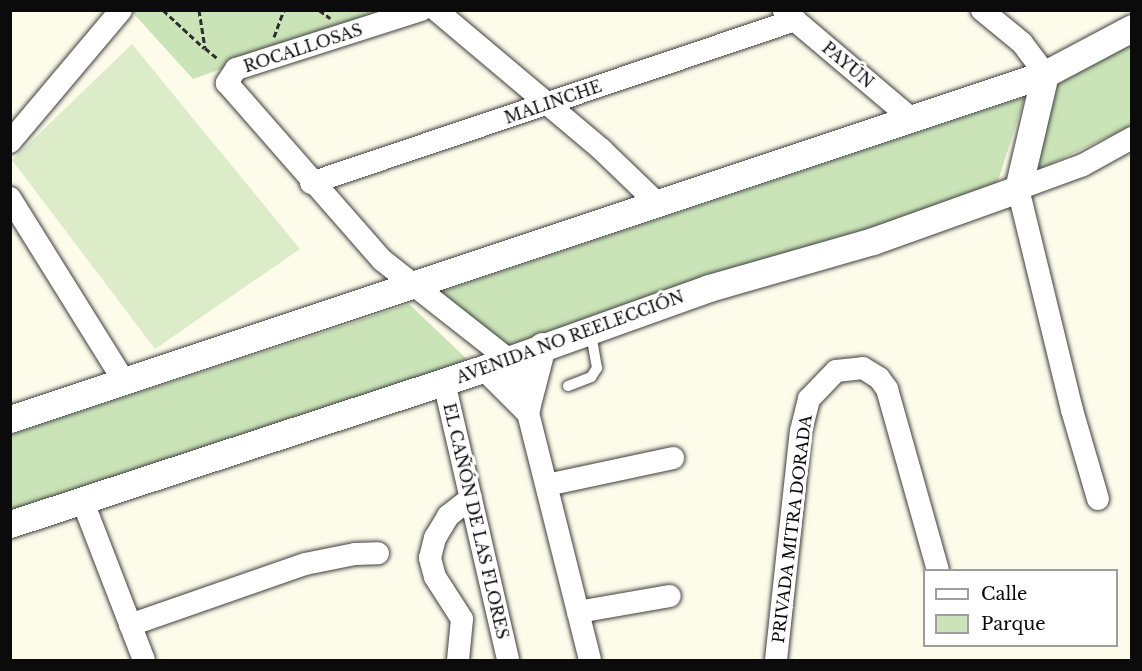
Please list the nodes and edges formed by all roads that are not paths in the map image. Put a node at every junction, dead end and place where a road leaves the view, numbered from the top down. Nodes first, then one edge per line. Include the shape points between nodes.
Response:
1 (121, 10) edge
2 (421, 10) edge
3 (436, 10) edge
4 (982, 10) edge
5 (789, 15) edge
6 (1131, 28) edge
7 (1045, 74) junction
8 (549, 104) junction
9 (912, 119) junction
10 (1131, 138) edge
11 (10, 142) edge
12 (311, 183) junction
13 (1018, 189) junction
14 (10, 198) edge
15 (657, 203) junction
16 (410, 285) junction
17 (590, 329) junction
18 (542, 346) junction
19 (498, 364) junction
20 (124, 381) junction
21 (444, 382) junction
22 (568, 386) dead end
23 (526, 408) junction
24 (10, 419) edge
25 (673, 458) dead end
26 (548, 485) junction
27 (471, 498) junction
28 (1098, 499) dead end
29 (83, 502) junction
30 (10, 524) edge
31 (378, 553) dead end
32 (938, 569) edge
33 (670, 596) dead end
34 (578, 612) junction
35 (130, 625) junction
36 (144, 660) edge
37 (458, 660) edge
38 (508, 660) edge
39 (590, 660) edge
40 (776, 660) edge

1 - 11 street
2 - 12 street, ROCALLOSAS via 230,77
3 - 8 street
4 - 7 street via 1022,44
5 - 8 street, MALINCHE
5 - 9 street, PAYÚN
6 - 7 street
7 - 9 street
7 - 13 street
8 - 12 street, MALINCHE
8 - 15 street
9 - 15 street
10 - 13 street via 1083,165
12 - 16 street
13 - 17 street, AVENIDA NO REELECCIÓN via 873,242 709,288
13 - 28 street
14 - 20 street
15 - 16 street
16 - 19 street
16 - 20 street
17 - 18 street, AVENIDA NO REELECCIÓN
17 - 22 lane via 597,368 591,377
18 - 19 street, AVENIDA NO REELECCIÓN
18 - 23 street
19 - 21 street, AVENIDA NO REELECCIÓN
19 - 23 street
20 - 24 street
21 - 27 street, EL CAÑÓN DE LAS FLORES
21 - 29 street, AVENIDA NO REELECCIÓN
23 - 26 street
25 - 26 street
26 - 34 street
27 - 37 street via 448,516 435,538 430,558 435,577 462,619
27 - 38 street, EL CAÑÓN DE LAS FLORES
29 - 30 street, AVENIDA NO REELECCIÓN
29 - 35 street
31 - 35 street via 305,564
32 - 40 street, PRIVADA MITRA DORADA via 887,389 879,378 863,368 836,371 817,387 806,410
33 - 34 street
34 - 39 street
35 - 36 street

